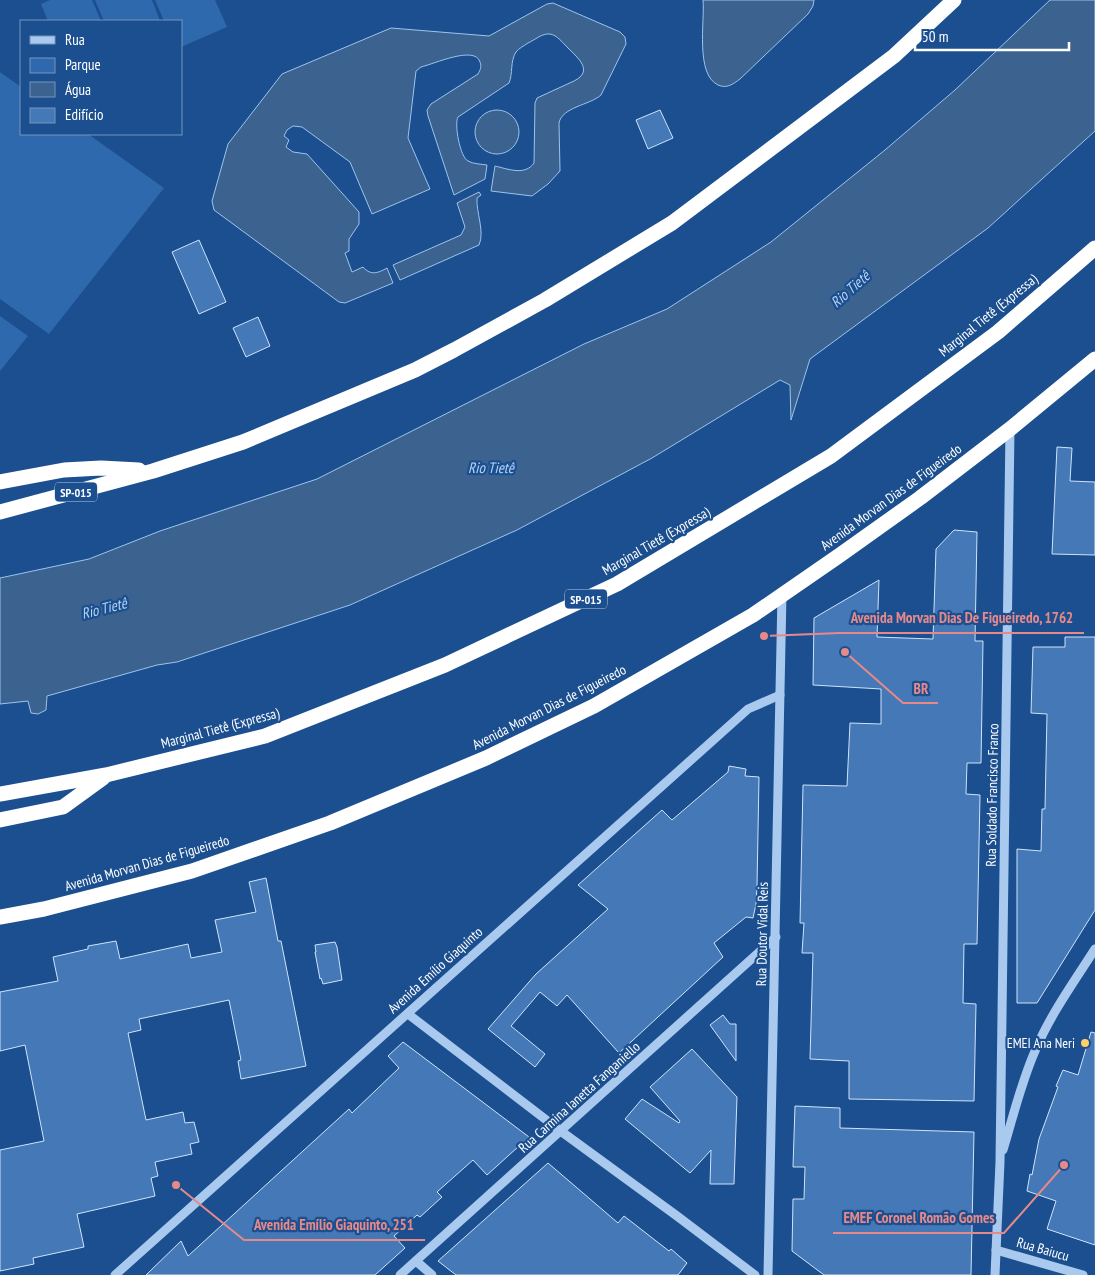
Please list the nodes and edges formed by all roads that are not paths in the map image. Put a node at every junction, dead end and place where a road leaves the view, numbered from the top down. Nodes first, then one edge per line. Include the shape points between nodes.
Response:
1 (954, 0) edge
2 (1095, 248) edge
3 (1095, 359) edge
4 (1010, 429) junction
5 (153, 471) junction
6 (0, 482) edge
7 (0, 512) edge
8 (782, 594) junction
9 (780, 695) junction
10 (106, 775) junction
11 (0, 794) edge
12 (0, 820) edge
13 (0, 917) edge
14 (776, 937) junction
15 (1095, 949) edge
16 (408, 1014) junction
17 (562, 1132) junction
18 (1000, 1162) junction
19 (996, 1250) junction
20 (416, 1261) junction
21 (127, 1271) edge
22 (115, 1275) edge
23 (400, 1275) edge
24 (432, 1275) edge
25 (755, 1275) edge
26 (768, 1275) edge
27 (995, 1275) edge
28 (1083, 1275) edge

1 - 5 highway, SP-015 via 894,56 672,223 545,300 415,370 243,442
2 - 10 highway, Marginal Tietê (Expressa) / SP-015 via 998,332 831,456 618,584 445,665 266,736
3 - 4 highway, Avenida Morvan Dias de Figueiredo
4 - 8 highway, Avenida Morvan Dias de Figueiredo via 920,498
4 - 18 street, Rua Soldado Francisco Franco
5 - 6 highway via 64,470
5 - 7 highway, SP-015
8 - 9 street, Rua Doutor Vidal Reis
8 - 13 highway, Avenida Morvan Dias de Figueiredo via 753,615 594,706 486,758 330,823 192,871
9 - 14 street, Rua Doutor Vidal Reis
9 - 16 street, Avenida Emílio Giaquinto via 748,709
10 - 11 highway, Marginal Tietê (Expressa) / SP-015
10 - 12 highway via 63,807
14 - 17 street, Rua Carmina Ianetta Fanganiello
14 - 26 street, Rua Doutor Vidal Reis
15 - 18 street via 1054,1013 1035,1050
16 - 17 street
16 - 21 street, Avenida Emílio Giaquinto
17 - 20 street, Rua Carmina Ianetta Fanganiello
17 - 25 street
18 - 19 street
19 - 27 street
19 - 28 street, Rua Baiucu
20 - 23 street, Rua Carmina Ianetta Fanganiello
20 - 24 street
21 - 22 street, Avenida Emílio Giaquinto

